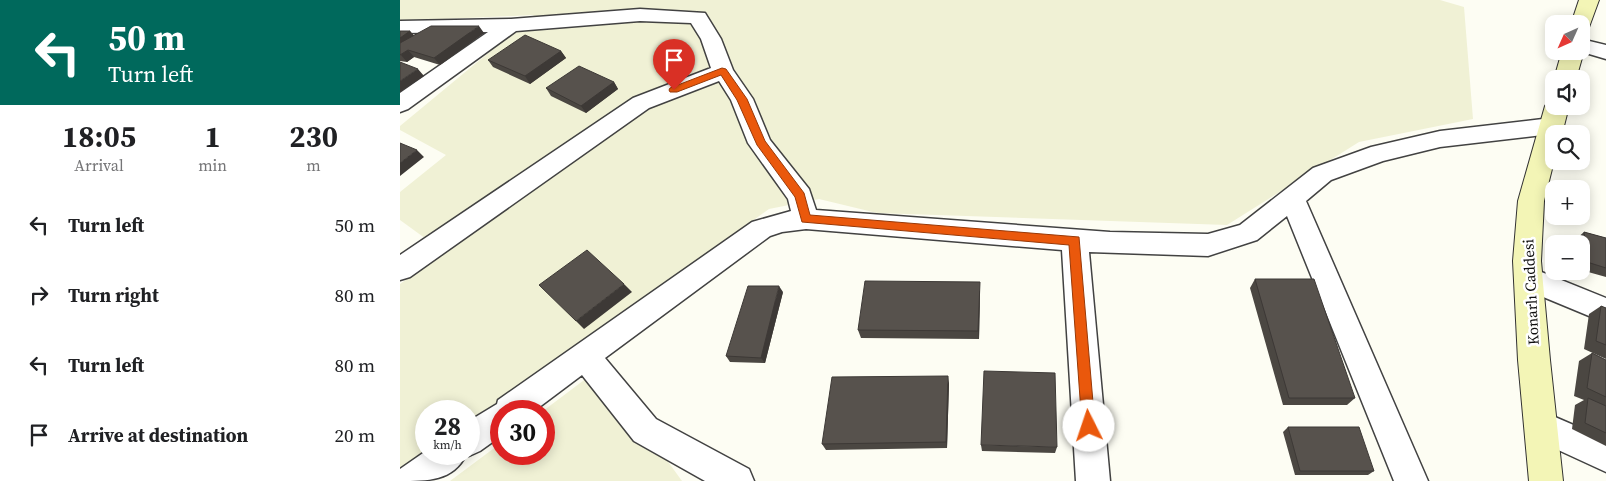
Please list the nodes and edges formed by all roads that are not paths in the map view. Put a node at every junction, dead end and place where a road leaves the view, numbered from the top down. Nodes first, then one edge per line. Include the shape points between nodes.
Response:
1 (1589, 0) edge
2 (1584, 15) edge
3 (511, 25) junction
4 (400, 27) edge
5 (1590, 47) edge
6 (1606, 52) edge
7 (722, 71) junction
8 (400, 104) edge
9 (1554, 116) edge
10 (1292, 198) junction
11 (806, 219) junction
12 (1074, 240) junction
13 (400, 269) edge
14 (1529, 279) junction
15 (1606, 311) edge
16 (585, 356) junction
17 (523, 400) edge
18 (1541, 426) junction
19 (1606, 456) edge
20 (435, 465) edge
21 (412, 481) edge
22 (737, 481) edge
23 (1093, 481) edge
24 (1411, 481) edge
25 (1546, 481) edge

1 - 2 street
3 - 4 street
3 - 7 street via 640,15 698,17 711,39
3 - 8 street
5 - 6 street
7 - 11 street via 742,99 760,143 800,196
7 - 13 street via 641,103
9 - 10 street via 1379,153 1322,174
9 - 14 street, Konarlı Caddesi via 1530,200
10 - 12 street via 1248,233 1208,245
10 - 24 street
11 - 12 street
11 - 16 street via 761,229
12 - 23 street
14 - 15 street
14 - 18 street, Konarlı Caddesi
16 - 17 street
16 - 22 street via 645,430
18 - 19 street
18 - 25 street, Konarlı Caddesi
20 - 21 street

